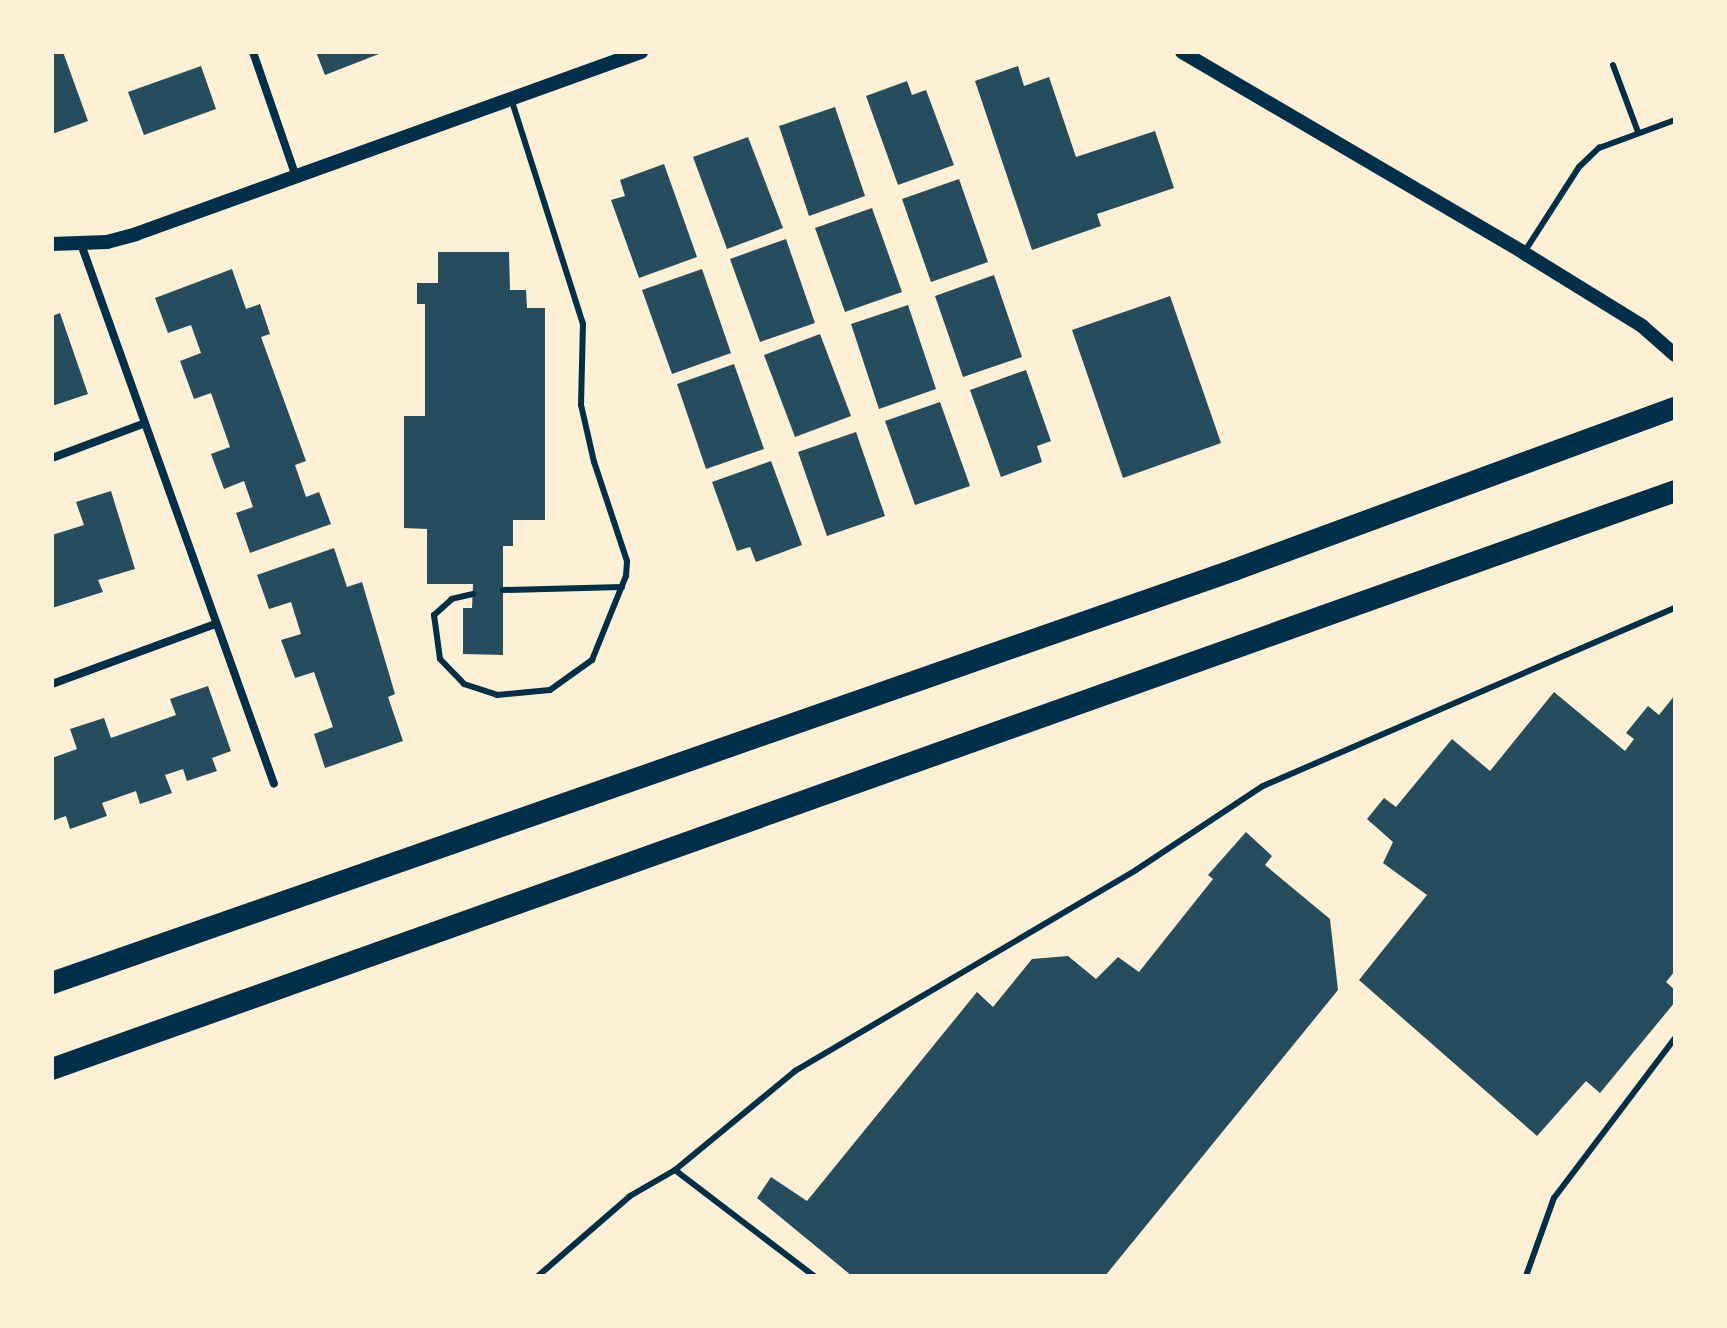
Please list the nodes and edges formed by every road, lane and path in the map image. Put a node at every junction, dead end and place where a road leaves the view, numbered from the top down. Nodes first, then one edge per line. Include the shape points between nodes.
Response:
1 (253, 52) edge
2 (641, 52) edge
3 (1182, 52) edge
4 (1613, 65) dead end
5 (511, 99) junction
6 (1675, 120) edge
7 (1638, 132) junction
8 (296, 177) junction
9 (52, 244) edge
10 (81, 244) junction
11 (1524, 253) junction
12 (1675, 355) edge
13 (1675, 408) edge
14 (145, 423) junction
15 (52, 458) edge
16 (1675, 491) edge
17 (622, 587) junction
18 (503, 590) dead end
19 (473, 594) dead end
20 (1675, 608) edge
21 (215, 624) junction
22 (52, 684) edge
23 (274, 784) dead end
24 (52, 983) edge
25 (1675, 1038) edge
26 (52, 1069) edge
27 (675, 1170) junction
28 (538, 1276) edge
29 (814, 1276) edge
30 (1526, 1276) edge

1 - 8 street
2 - 5 street
3 - 11 street
4 - 7 lane
5 - 8 street
5 - 17 lane via 583,324 581,405 627,561
6 - 7 lane
7 - 11 lane via 1599,148 1579,167
8 - 10 street via 136,234
9 - 10 street
10 - 14 street
11 - 12 street via 1642,326
13 - 24 highway via 1234,570
14 - 15 street
14 - 21 street
16 - 26 highway
17 - 18 lane
17 - 19 lane via 592,660 550,690 497,695 464,684 440,659 434,615 452,599
20 - 27 lane via 1263,786 1136,870 795,1071
21 - 22 street
21 - 23 street
25 - 30 lane via 1554,1198
27 - 28 lane via 630,1196
27 - 29 lane

